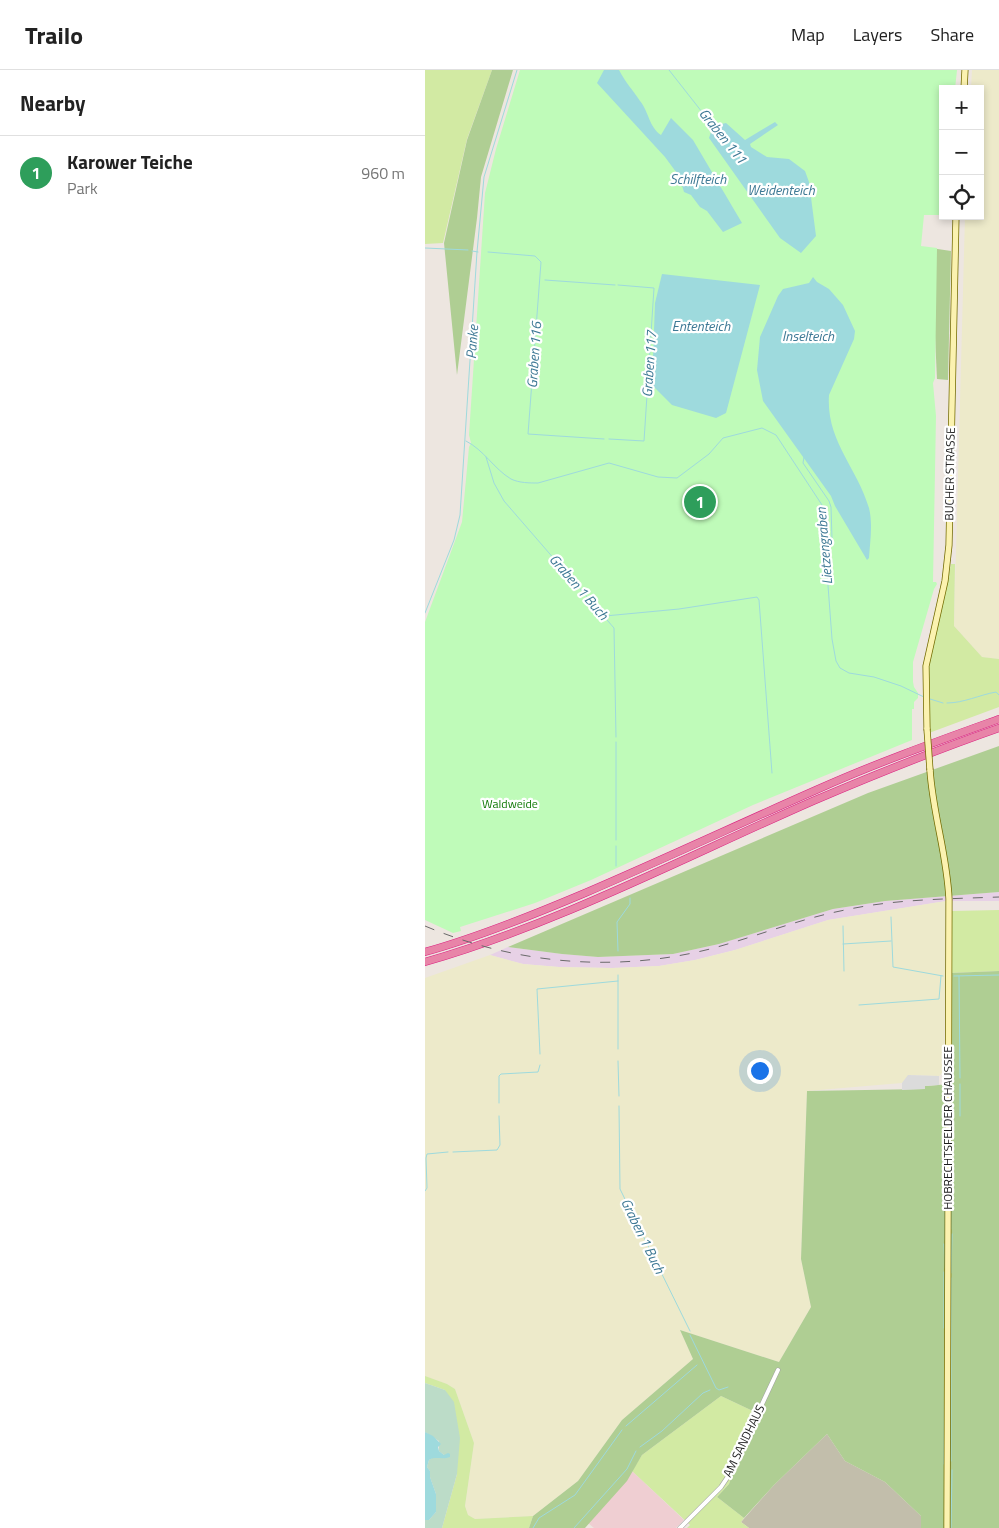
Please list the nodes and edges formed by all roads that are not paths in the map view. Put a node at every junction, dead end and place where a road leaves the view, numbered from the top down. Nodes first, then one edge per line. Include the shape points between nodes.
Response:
1 (965, 70) edge
2 (964, 85) edge
3 (956, 220) edge
4 (999, 719) edge
5 (999, 728) edge
6 (927, 729) joint
7 (425, 952) edge
8 (425, 962) edge
9 (778, 1370) dead end
10 (679, 1528) edge
11 (947, 1528) edge

1 - 2 main road
3 - 6 main road, BUCHER STRASSE via 948,554 926,666
4 - 7 highway via 817,789 670,857 548,908
5 - 8 highway via 813,801 554,916
6 - 11 main road, HOBRECHTSFELDER CHAUSSEE, bridge via 934,809 948,872 949,899
9 - 10 street, AM SANDHAUS via 729,1475

